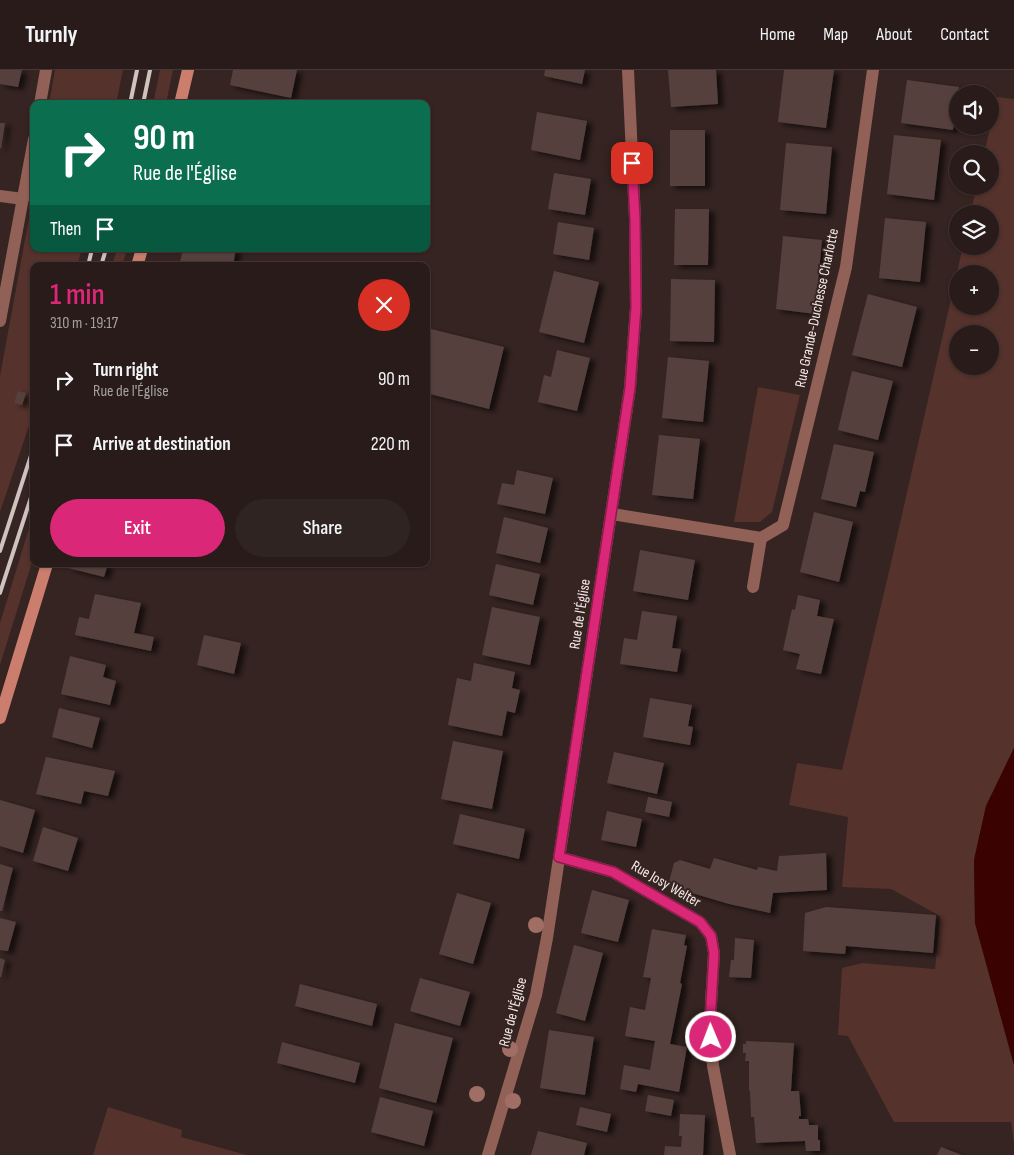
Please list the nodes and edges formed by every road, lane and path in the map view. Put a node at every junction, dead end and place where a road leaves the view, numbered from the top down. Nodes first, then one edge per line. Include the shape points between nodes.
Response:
1 (46, 70) edge
2 (188, 70) edge
3 (628, 70) edge
4 (873, 70) edge
5 (41, 100) edge
6 (181, 100) edge
7 (30, 161) edge
8 (0, 196) edge
9 (23, 199) junction
10 (0, 321) edge
11 (612, 514) junction
12 (761, 538) junction
13 (46, 567) edge
14 (753, 587) dead end
15 (0, 718) edge
16 (559, 857) junction
17 (488, 1155) edge
18 (730, 1155) edge

1 - 5 street
2 - 6 main road
3 - 11 street, Rue de l'Église via 636,307 630,388
4 - 12 street, Rue Grande-Duchesse Charlotte via 846,267 783,525
7 - 9 street
8 - 9 street
9 - 10 street
11 - 12 street
11 - 16 street, Rue de l'Église
12 - 14 street
13 - 15 main road
16 - 17 street, Rue de l'Église via 536,995
16 - 18 street, Rue Josy Welter via 613,872 700,922 711,936 714,953 710,1022 713,1066

